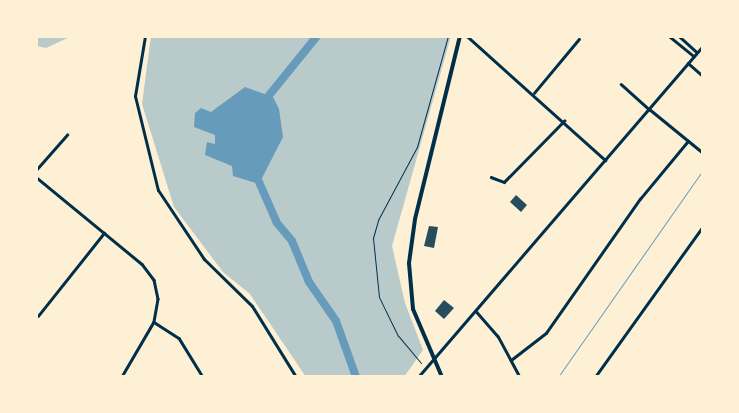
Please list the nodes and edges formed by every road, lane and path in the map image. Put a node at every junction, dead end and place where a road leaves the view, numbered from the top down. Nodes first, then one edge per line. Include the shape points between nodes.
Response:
1 (145, 36) edge
2 (448, 36) edge
3 (460, 36) edge
4 (467, 36) edge
5 (669, 36) edge
6 (679, 36) edge
7 (579, 39) dead end
8 (703, 46) edge
9 (697, 52) junction
10 (694, 56) junction
11 (688, 63) junction
12 (703, 76) edge
13 (621, 84) dead end
14 (534, 93) junction
15 (649, 109) junction
16 (564, 121) junction
17 (66, 135) dead end
18 (688, 141) junction
19 (703, 154) edge
20 (605, 160) junction
21 (36, 170) edge
22 (491, 177) dead end
23 (36, 178) edge
24 (703, 226) edge
25 (104, 233) junction
26 (476, 310) junction
27 (38, 316) dead end
28 (154, 322) junction
29 (433, 359) junction
30 (511, 360) junction
31 (421, 363) dead end
32 (596, 376) edge
33 (122, 377) edge
34 (203, 377) edge
35 (296, 377) edge
36 (418, 377) edge
37 (442, 377) edge
38 (520, 377) edge

1 - 35 main road via 135,96 158,190 204,259 252,306
2 - 31 path via 417,146 378,220 373,238 379,297 398,336
3 - 29 main road via 410,249 413,309
4 - 14 street
5 - 10 street
6 - 9 street
7 - 14 street
8 - 9 main road
9 - 10 main road
10 - 11 main road
11 - 12 street
11 - 15 main road
13 - 15 street
14 - 16 street
15 - 18 main road
15 - 20 main road
16 - 20 street
16 - 22 street via 504,182
17 - 21 street
18 - 19 main road
18 - 30 street via 640,199 546,333
20 - 26 main road
23 - 25 street
24 - 32 street
25 - 27 street
25 - 28 street via 152,276 158,299
26 - 29 main road
26 - 30 street via 496,333
28 - 33 street
28 - 34 street via 179,338
29 - 36 main road
29 - 37 main road
30 - 38 street

